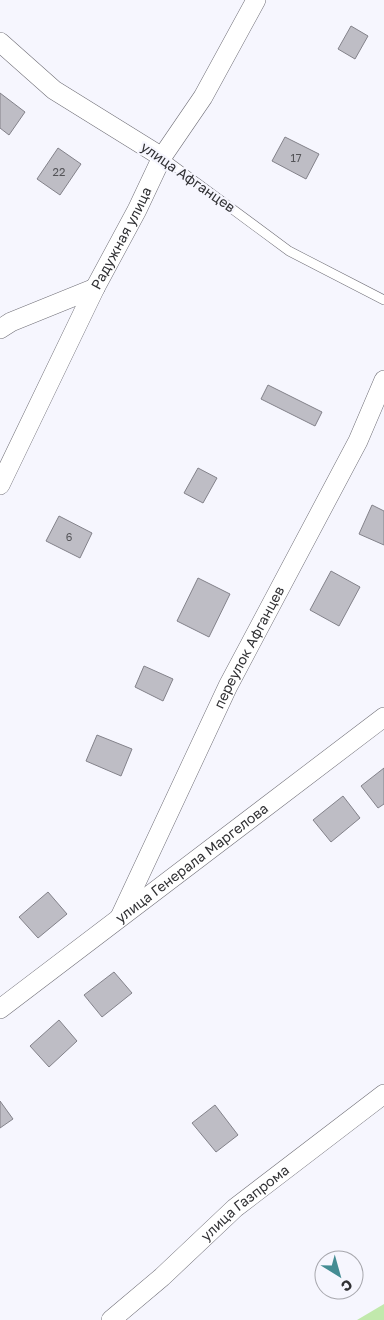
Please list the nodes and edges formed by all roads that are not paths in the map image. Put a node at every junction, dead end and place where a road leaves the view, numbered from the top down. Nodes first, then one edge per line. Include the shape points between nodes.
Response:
1 (256, 0) edge
2 (0, 42) edge
3 (162, 156) junction
4 (95, 288) junction
5 (384, 300) edge
6 (0, 328) edge
7 (384, 380) edge
8 (0, 485) edge
9 (384, 717) edge
10 (120, 917) junction
11 (0, 1009) edge
12 (384, 1094) edge
13 (110, 1320) edge

1 - 3 street, Радужная улица via 203,97
2 - 3 street, улица Афганцев via 54,90
3 - 4 street, Радужная улица
3 - 5 lane, улица Афганцев via 289,251
4 - 6 street
4 - 8 street, Радужная улица
7 - 10 street, переулок Афганцев via 358,441 228,686
9 - 10 street, улица Генерала Маргелова
10 - 11 street, улица Генерала Маргелова
12 - 13 street, улица Газпрома via 235,1208 162,1277

